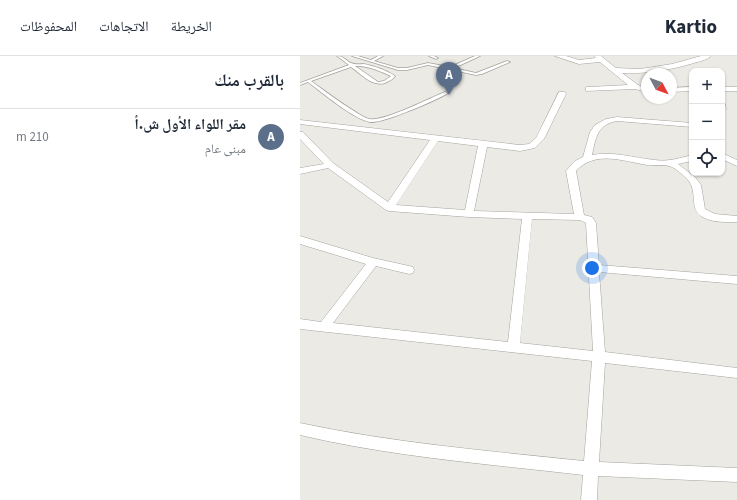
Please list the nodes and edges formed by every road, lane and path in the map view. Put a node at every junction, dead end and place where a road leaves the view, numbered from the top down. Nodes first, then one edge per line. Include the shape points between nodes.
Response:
1 (339, 56) edge
2 (354, 56) edge
3 (381, 56) edge
4 (431, 56) edge
5 (478, 56) edge
6 (558, 56) edge
7 (708, 56) edge
8 (436, 58) dead end
9 (600, 58) edge
10 (370, 61) junction
11 (508, 62) dead end
12 (352, 65) junction
13 (449, 69) junction
14 (615, 70) junction
15 (308, 81) junction
16 (300, 84) edge
17 (635, 87) junction
18 (641, 88) edge
19 (589, 89) dead end
20 (725, 89) edge
21 (737, 89) edge
22 (677, 90) edge
23 (689, 90) edge
24 (446, 93) dead end
25 (562, 94) dead end
26 (300, 122) edge
27 (689, 125) edge
28 (300, 134) edge
29 (436, 138) junction
30 (483, 143) junction
31 (725, 157) edge
32 (587, 158) junction
33 (689, 159) edge
34 (671, 162) junction
35 (737, 163) edge
36 (330, 165) junction
37 (300, 171) edge
38 (389, 208) junction
39 (469, 214) junction
40 (527, 216) junction
41 (580, 217) junction
42 (737, 219) edge
43 (300, 240) edge
44 (373, 262) junction
45 (594, 268) junction
46 (409, 270) dead end
47 (737, 280) edge
48 (300, 324) edge
49 (324, 326) junction
50 (513, 348) junction
51 (599, 356) junction
52 (737, 373) edge
53 (300, 429) edge
54 (591, 469) junction
55 (737, 475) edge
56 (589, 500) edge

1 - 12 lane
2 - 10 lane
3 - 10 lane
4 - 8 lane
5 - 13 lane
6 - 9 street via 579,62
7 - 14 street via 660,70
9 - 14 street
10 - 13 lane via 398,69 428,64
11 - 13 lane via 476,74
12 - 12 lane via 370,66 390,74 392,78 379,84 373,83
12 - 15 lane
14 - 17 street
15 - 16 lane
15 - 24 lane via 359,116 371,121 386,118
17 - 18 street
17 - 19 street
20 - 21 street
22 - 23 street
25 - 30 street via 540,139 532,146 520,148
26 - 29 street
27 - 32 street via 608,120 593,132
28 - 36 street
29 - 30 street
29 - 38 street
30 - 39 street
31 - 35 street
32 - 34 street via 600,156 657,163
32 - 41 street via 575,164 571,171
33 - 34 street
34 - 42 street via 695,182 698,188 699,208 703,214
36 - 37 street
36 - 38 street
38 - 39 street
39 - 40 street
40 - 41 street
40 - 50 street
41 - 45 street via 588,219 591,223
43 - 44 street
44 - 46 street
44 - 49 street
45 - 47 street
45 - 51 street
48 - 49 street
49 - 50 street
50 - 51 street
51 - 52 street
51 - 54 street
53 - 54 street via 424,450
54 - 55 street
54 - 56 street

